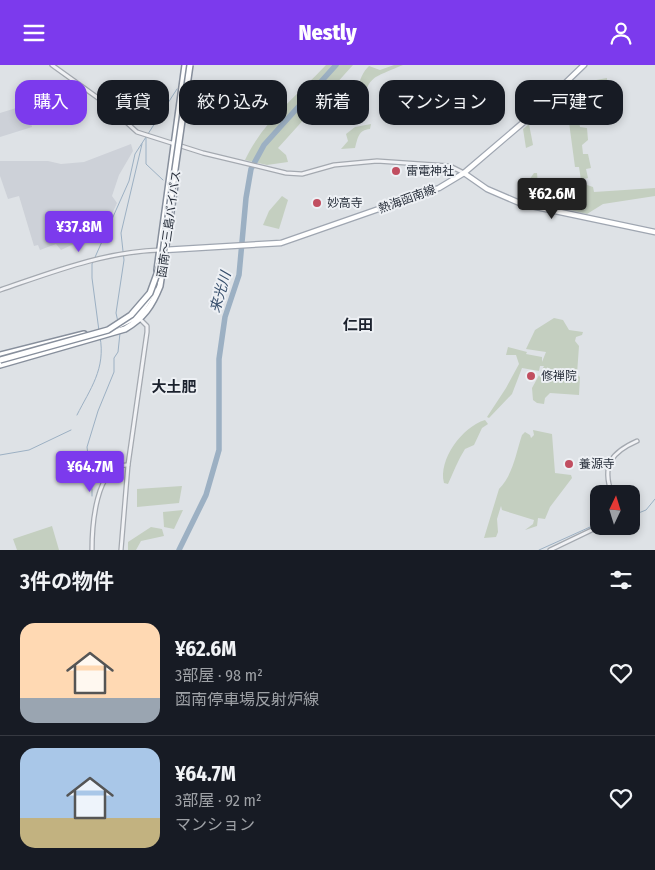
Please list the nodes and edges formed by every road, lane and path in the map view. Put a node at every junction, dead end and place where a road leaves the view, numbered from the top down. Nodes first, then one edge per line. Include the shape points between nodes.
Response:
1 (52, 65) edge
2 (185, 65) edge
3 (191, 65) edge
4 (584, 65) edge
5 (174, 145) junction
6 (180, 147) junction
7 (464, 173) junction
8 (655, 232) edge
9 (166, 250) junction
10 (160, 251) junction
11 (0, 290) edge
12 (139, 318) junction
13 (0, 355) edge
14 (0, 360) edge
15 (0, 365) edge
16 (638, 441) dead end
17 (128, 465) junction
18 (610, 485) edge
19 (590, 531) edge
20 (92, 550) edge
21 (121, 550) edge
22 (550, 550) edge

1 - 5 street via 105,103 133,129
2 - 5 highway, 函南～三島バイパス
3 - 6 highway, 函南～三島バイパス
3 - 14 highway, bridge via 162,260 150,293 131,315 108,330
4 - 7 main road, 熱海函南線
5 - 6 street
5 - 10 highway, 函南～三島バイパス
6 - 7 street via 298,174 334,165 377,161 445,165
6 - 9 highway, 函南～三島バイパス
7 - 8 main road via 487,189 522,204
7 - 9 main road, 熱海函南線 via 439,188 281,243
9 - 10 main road, 熱海函南線
9 - 12 highway, 函南～三島バイパス via 155,299
10 - 11 street via 92,259
10 - 12 highway, 函南～三島バイパス via 153,291
12 - 13 highway, 函南～三島バイパス via 114,328
12 - 15 highway via 117,331
12 - 17 street via 146,326 147,339
16 - 18 street via 620,448 611,460 608,473
17 - 20 street via 117,467 101,489 94,510
17 - 21 street
19 - 22 street

